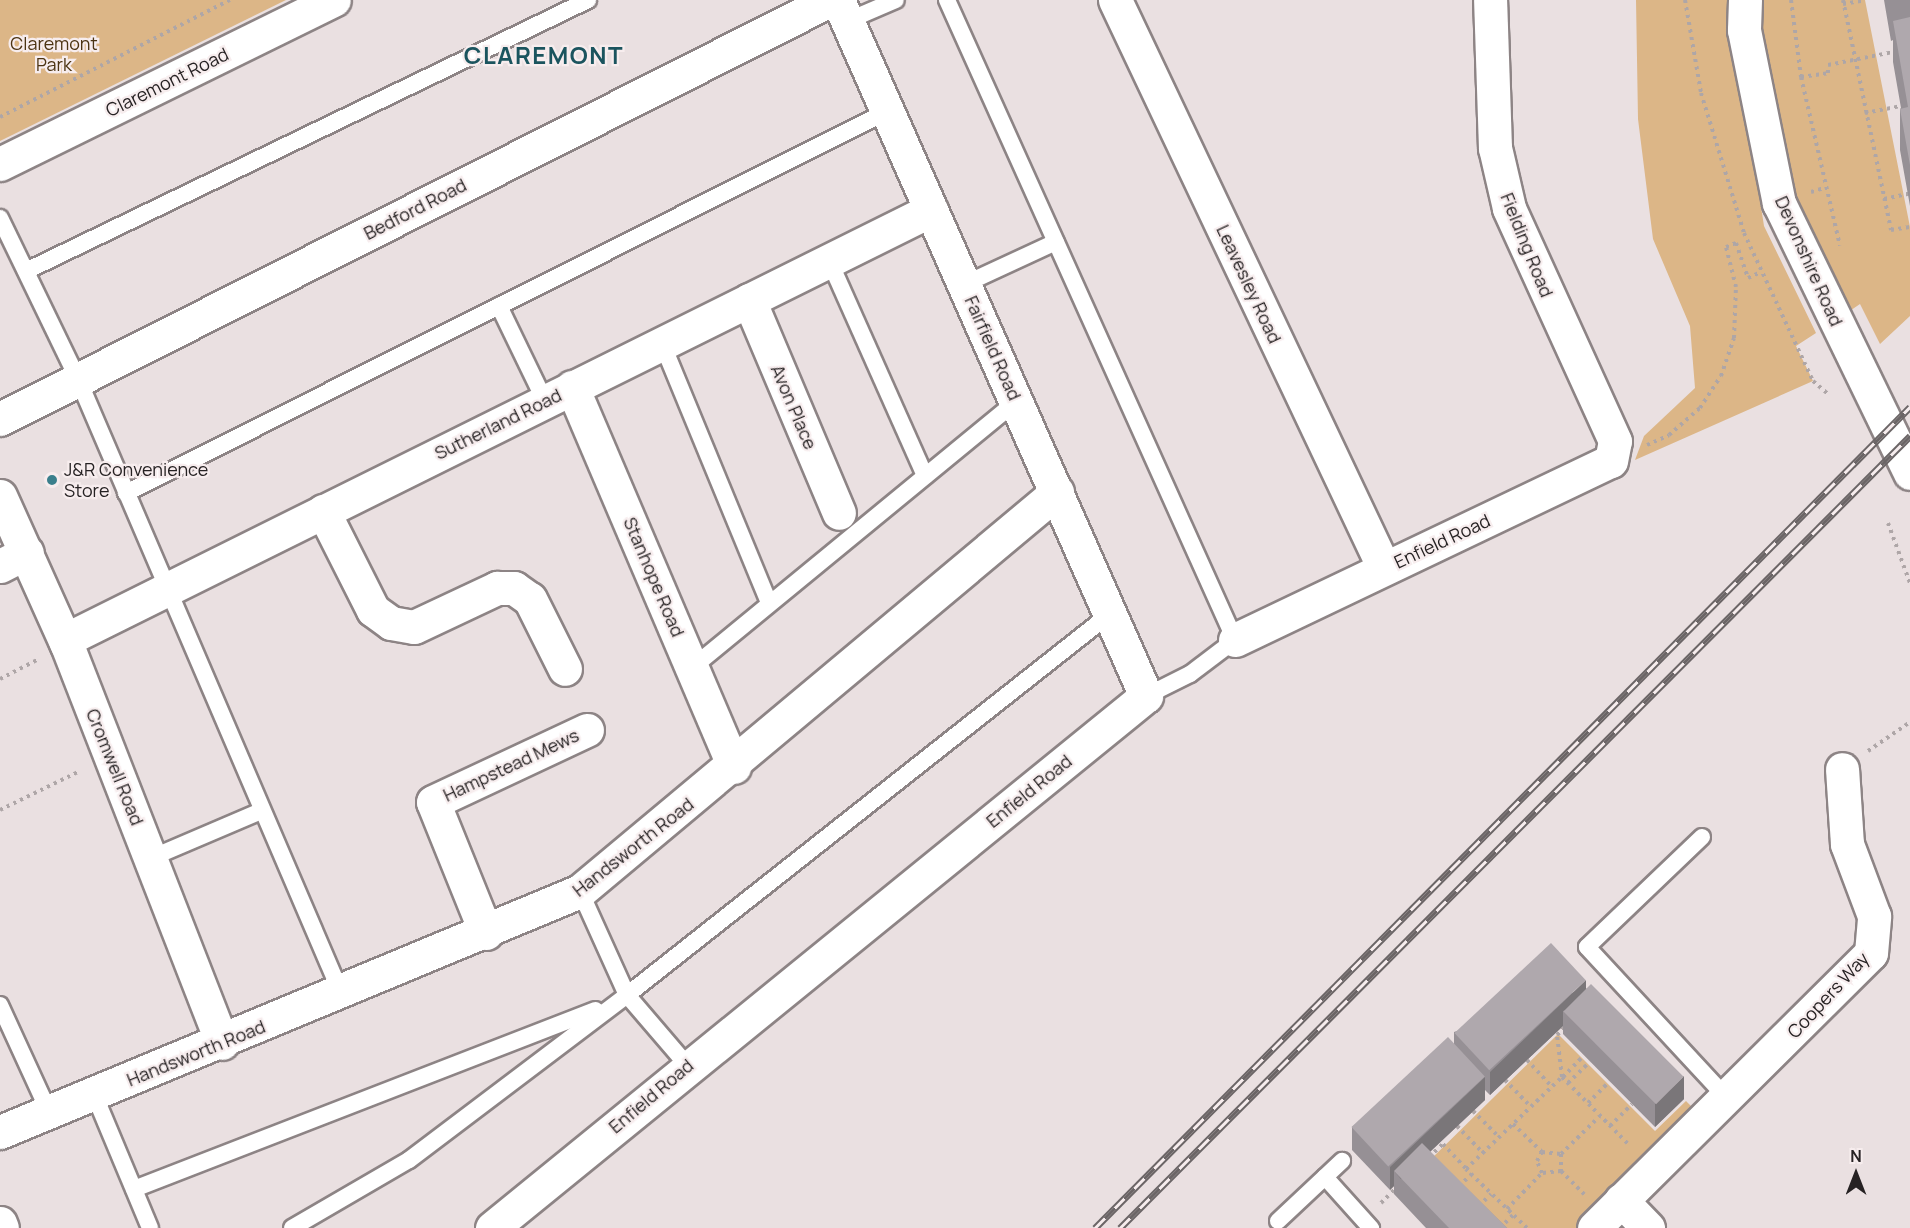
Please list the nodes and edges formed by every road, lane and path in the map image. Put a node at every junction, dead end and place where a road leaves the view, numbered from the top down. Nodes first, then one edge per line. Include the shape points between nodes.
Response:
1 (230, 0) edge
2 (334, 0) edge
3 (588, 0) edge
4 (896, 0) edge
5 (947, 0) edge
6 (1115, 0) edge
7 (1490, 0) edge
8 (1685, 0) edge
9 (1745, 0) edge
10 (1791, 0) edge
11 (1864, 0) edge
12 (1843, 2) edge
13 (838, 7) edge
14 (1910, 48) edge
15 (1853, 60) junction
16 (1801, 77) junction
17 (1900, 106) edge
18 (888, 111) junction
19 (1865, 113) junction
20 (0, 117) edge
21 (0, 164) edge
22 (1908, 194) edge
23 (1884, 199) junction
24 (931, 210) junction
25 (0, 218) edge
26 (1910, 227) edge
27 (1056, 242) junction
28 (1841, 251) dead end
29 (830, 260) junction
30 (26, 271) junction
31 (1761, 272) junction
32 (965, 284) junction
33 (748, 300) junction
34 (499, 306) junction
35 (662, 343) junction
36 (78, 379) junction
37 (559, 394) junction
38 (1828, 395) dead end
39 (1017, 401) junction
40 (0, 419) edge
41 (1613, 451) junction
42 (1910, 473) edge
43 (924, 476) junction
44 (1057, 492) junction
45 (126, 493) junction
46 (0, 496) edge
47 (323, 511) junction
48 (839, 513) dead end
49 (1888, 523) dead end
50 (14, 559) edge
51 (1384, 568) junction
52 (1910, 583) edge
53 (166, 589) junction
54 (769, 603) junction
55 (1111, 613) junction
56 (1235, 640) junction
57 (66, 642) junction
58 (693, 667) junction
59 (565, 669) dead end
60 (0, 679) edge
61 (1146, 696) junction
62 (1910, 722) edge
63 (587, 730) dead end
64 (111, 756) junction
65 (735, 766) junction
66 (1842, 769) joint
67 (0, 810) edge
68 (261, 811) junction
69 (1702, 837) dead end
70 (151, 858) junction
71 (580, 891) junction
72 (486, 933) junction
73 (341, 993) junction
74 (627, 995) junction
75 (612, 1004) junction
76 (0, 1005) edge
77 (1574, 1019) edge
78 (222, 1042) junction
79 (1583, 1056) edge
80 (1527, 1060) edge
81 (1590, 1062) edge
82 (687, 1065) junction
83 (1562, 1077) junction
84 (1505, 1080) edge
85 (1610, 1082) edge
86 (1568, 1083) junction
87 (1552, 1087) junction
88 (94, 1094) junction
89 (1726, 1097) junction
90 (1588, 1103) junction
91 (1632, 1104) edge
92 (1531, 1107) junction
93 (1473, 1111) edge
94 (49, 1112) junction
95 (1600, 1116) junction
96 (1513, 1124) junction
97 (1457, 1126) edge
98 (1610, 1126) junction
99 (0, 1132) edge
100 (1499, 1137) junction
101 (1542, 1152) junction
102 (1483, 1153) junction
103 (1560, 1154) junction
104 (1342, 1161) dead end
105 (1419, 1167) edge
106 (1466, 1169) junction
107 (1653, 1169) junction
108 (1542, 1173) junction
109 (1472, 1174) junction
110 (1325, 1177) junction
111 (1403, 1182) edge
112 (134, 1189) junction
113 (1491, 1194) junction
114 (1450, 1195) edge
115 (1621, 1200) junction
116 (1507, 1209) junction
117 (1470, 1215) edge
118 (1513, 1215) junction
119 (1278, 1221) dead end
120 (0, 1224) edge
121 (1367, 1224) edge
122 (2, 1228) edge
123 (150, 1228) edge
124 (292, 1228) edge
125 (492, 1228) edge
126 (1500, 1228) edge
127 (1527, 1228) edge
128 (1594, 1228) edge
129 (1648, 1228) edge

1 - 20 path
2 - 21 street, Claremont Road
3 - 30 lane
4 - 13 lane
5 - 27 lane
6 - 51 street, Leavesley Road
7 - 41 street, Fielding Road via 1495,148 1509,208
8 - 31 path via 1701,93
9 - 42 street, Devonshire Road via 1744,30 1779,203
10 - 16 path
11 - 12 path
12 - 15 path
13 - 18 street, Fairfield Road
13 - 36 street, Bedford Road
14 - 15 path
15 - 16 path via 1828,64 1828,73
15 - 19 path
16 - 28 path
17 - 19 path
18 - 24 street, Fairfield Road
18 - 34 lane
19 - 23 path
22 - 23 path
23 - 26 path via 1891,230
24 - 29 street, Sutherland Road
24 - 32 street, Fairfield Road
25 - 30 lane
27 - 32 lane
27 - 56 lane
29 - 33 street, Sutherland Road
29 - 43 lane
30 - 36 lane
31 - 38 path via 1813,381
31 - 41 path via 1748,278 1737,243 1726,247 1736,287 1734,338 1721,376 1700,408 1669,435
32 - 39 street, Fairfield Road
33 - 35 street, Sutherland Road
33 - 48 street, Avon Place
34 - 37 lane
34 - 45 lane
35 - 37 street, Sutherland Road
35 - 54 lane
36 - 40 street, Bedford Road
36 - 45 lane
37 - 47 street, Sutherland Road
37 - 58 street, Stanhope Road
39 - 43 lane
39 - 44 street, Fairfield Road
41 - 51 street, Enfield Road
43 - 54 lane
44 - 55 street, Fairfield Road
44 - 65 street, Handsworth Road
45 - 53 lane
46 - 50 street, Cromwell Road
47 - 53 street, Sutherland Road
47 - 59 street via 373,610 391,622 414,627 497,588 514,588 530,599
49 - 52 path
50 - 57 street, Cromwell Road
51 - 56 street, Enfield Road
53 - 57 street, Sutherland Road
53 - 68 lane
54 - 58 lane
55 - 61 street, Fairfield Road
55 - 74 lane
56 - 61 lane, Enfield Road via 1190,674
57 - 60 path
57 - 64 street, Cromwell Road
58 - 65 street, Stanhope Road
61 - 82 street, Enfield Road
62 - 66 path
63 - 72 street, Hampstead Mews via 433,802
64 - 67 path
64 - 70 street, Cromwell Road
65 - 71 street, Handsworth Road
66 - 89 street, Coopers Way via 1846,844 1874,916 1871,953
68 - 70 lane
68 - 73 lane
69 - 89 lane via 1587,947
70 - 78 street, Cromwell Road
71 - 72 street, Handsworth Road
71 - 74 lane
72 - 73 street, Handsworth Road
73 - 78 street, Handsworth Road
74 - 75 lane
74 - 82 lane
75 - 112 lane
75 - 124 lane via 409,1160
76 - 94 lane
77 - 83 path via 1557,1035
78 - 88 street, Handsworth Road
79 - 83 path
80 - 87 path
81 - 86 path
82 - 125 street, Enfield Road
83 - 86 path
83 - 87 path
84 - 92 path
85 - 90 path
86 - 90 path
87 - 92 path
88 - 94 street, Handsworth Road
88 - 112 lane
89 - 107 street, Coopers Way
90 - 95 path
91 - 98 path
92 - 96 path
93 - 100 path
94 - 99 street, Handsworth Road
95 - 98 path
95 - 103 path
96 - 100 path
96 - 101 path
97 - 102 path
98 - 107 path
100 - 102 path
101 - 103 path
101 - 108 path via 1537,1161
102 - 106 path
103 - 108 path via 1561,1171
104 - 110 lane
105 - 106 path via 1443,1144
106 - 109 path
107 - 115 street, Coopers Way
108 - 116 path
109 - 113 path
109 - 114 path
110 - 119 lane
110 - 121 lane
111 - 121 path
112 - 123 lane
113 - 116 path
113 - 117 path
115 - 128 street, Coopers Way
115 - 129 street
116 - 118 path
118 - 126 path
118 - 127 path
120 - 122 street

